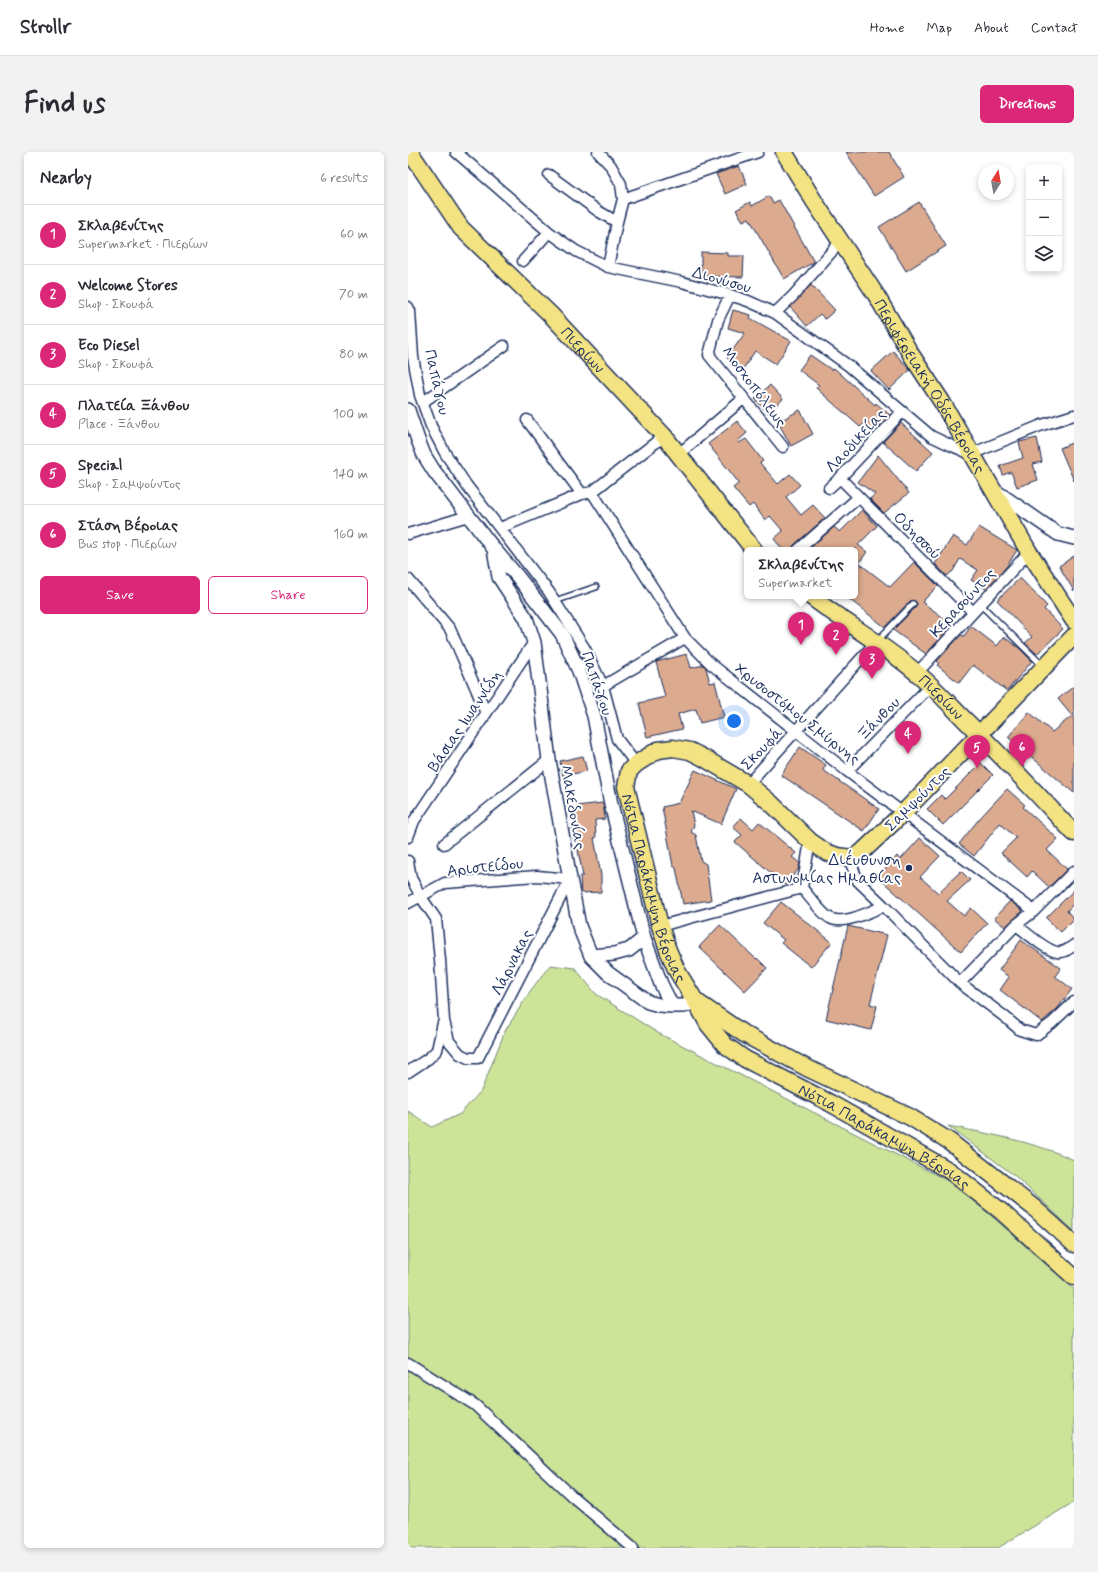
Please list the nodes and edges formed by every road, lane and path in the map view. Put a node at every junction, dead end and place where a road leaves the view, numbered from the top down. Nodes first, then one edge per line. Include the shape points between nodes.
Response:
1 (410, 152) edge
2 (456, 152) edge
3 (598, 152) edge
4 (758, 152) edge
5 (784, 152) edge
6 (549, 175) dead end
7 (623, 199) junction
8 (617, 222) junction
9 (549, 232) junction
10 (841, 240) junction
11 (523, 261) dead end
12 (608, 267) junction
13 (730, 295) junction
14 (408, 307) edge
15 (775, 313) junction
16 (504, 346) dead end
17 (744, 399) junction
18 (423, 402) junction
19 (408, 410) edge
20 (902, 412) junction
21 (1074, 415) edge
22 (526, 420) dead end
23 (664, 436) junction
24 (783, 447) dead end
25 (679, 454) junction
26 (971, 454) junction
27 (840, 478) junction
28 (829, 488) dead end
29 (992, 489) junction
30 (587, 493) junction
31 (859, 497) junction
32 (468, 516) junction
33 (500, 528) junction
34 (408, 534) edge
35 (1074, 538) edge
36 (752, 547) edge
37 (801, 547) edge
38 (494, 549) junction
39 (1029, 552) junction
40 (408, 579) edge
41 (596, 587) dead end
42 (814, 599) edge
43 (555, 601) junction
44 (914, 604) dead end
45 (980, 604) junction
46 (973, 612) junction
47 (1074, 621) edge
48 (1074, 636) edge
49 (685, 638) junction
50 (534, 642) junction
51 (876, 642) junction
52 (1044, 667) junction
53 (917, 673) junction
54 (931, 685) junction
55 (603, 686) junction
56 (486, 714) junction
57 (796, 732) junction
58 (980, 734) junction
59 (549, 760) junction
60 (636, 764) junction
61 (847, 771) junction
62 (748, 784) junction
63 (903, 813) junction
64 (1074, 833) edge
65 (408, 837) edge
66 (810, 841) junction
67 (444, 844) dead end
68 (851, 858) junction
69 (408, 861) edge
70 (1074, 871) edge
71 (570, 879) junction
72 (802, 888) junction
73 (421, 897) junction
74 (408, 903) edge
75 (884, 906) junction
76 (1034, 911) junction
77 (1016, 925) junction
78 (660, 926) junction
79 (644, 938) junction
80 (1074, 945) edge
81 (591, 956) junction
82 (960, 983) junction
83 (696, 1002) junction
84 (1074, 1002) edge
85 (672, 1006) junction
86 (444, 1021) junction
87 (408, 1072) edge
88 (1074, 1244) edge
89 (1074, 1277) edge
90 (408, 1363) edge
91 (633, 1548) edge

1 - 23 main road, Πιερίων via 461,228 551,315
2 - 9 street, Διονύσου
3 - 7 street via 611,166 621,184
4 - 7 street
5 - 10 main road, Περιφερειακή Οδός Βέροιας
6 - 8 street
7 - 8 street
8 - 12 street
9 - 11 street
9 - 12 street, Διονύσου via 576,251
10 - 15 street
10 - 26 main road, Περιφερειακή Οδός Βέροιας via 942,402
12 - 13 street, Διονύσου
13 - 15 street, Διονύσου
13 - 17 street, Μοσχοπόλεως via 718,320 709,354
14 - 18 street, Παπάγου via 413,357
15 - 20 street, Διονύσου via 849,366
16 - 18 street
17 - 24 street, Μοσχοπόλεως
17 - 25 street
18 - 33 street, Παπάγου via 431,426 445,453
19 - 32 street, Παπάγου via 424,455
20 - 26 street, Διονύσου via 931,436
20 - 27 street, Λαοδικείας
21 - 26 street
22 - 30 street, Χρυσοστόμου Σμύρνης
23 - 25 main road, Πιερίων
23 - 30 street
25 - 36 main road, Πιερίων
26 - 29 main road, Περιφερειακή Οδός Βέροιας
27 - 28 street, Λαοδικείας
27 - 31 street, Οδησσού
29 - 35 street via 1058,534
29 - 39 main road, Περιφερειακή Οδός Βέροιας
30 - 33 street
30 - 49 street, Χρυσοστόμου Σμύρνης
31 - 37 street
31 - 46 street, Οδησσού
32 - 34 street
32 - 38 street, Παπάγου
33 - 43 street, Παπάγου
38 - 50 street, Μακεδονίας via 499,577 526,618
38 - 79 street, Παπάγου via 562,634 579,671 594,716 611,804
39 - 45 street, Κερασούντος
39 - 47 main road, Περιφερειακή Οδός Βέροιας
40 - 56 street via 450,629
41 - 43 lane
42 - 51 main road, Πιερίων
43 - 55 street, Παπάγου via 585,649
44 - 51 lane
45 - 46 street, Κερασούντος
45 - 52 lane
46 - 53 street, Κερασούντος
48 - 52 main road
49 - 55 street
49 - 57 street, Χρυσοστόμου Σμύρνης via 711,664
50 - 56 street, Βάσιας Ιωαννίδη
50 - 59 street, Μακεδονίας
51 - 53 main road, Πιερίων
51 - 57 street, Σκουφά
52 - 58 main road
53 - 54 main road, Πιερίων
54 - 58 main road, Πιερίων
54 - 61 street, Ξάνθου
55 - 60 street, Παπάγου via 617,738
56 - 65 street, Βάσιας Ιωαννίδη via 414,821
57 - 61 street, Χρυσοστόμου Σμύρνης
57 - 62 street, Σκουφά
58 - 63 main road, Σαμψούντος
58 - 64 main road, Πιερίων
59 - 67 street
59 - 71 street, Μακεδονίας
60 - 62 main road, Νότια Παράκαμψη Βέροιας via 658,750 680,749 702,757
60 - 78 main road, Νότια Παράκαμψη Βέροιας via 629,771 626,787
61 - 63 street, Χρυσοστόμου Σμύρνης
62 - 66 main road, Νότια Παράκαμψη Βέροιας
63 - 68 main road, Σαμψούντος via 861,853
63 - 76 street, Χρυσοστόμου Σμύρνης
66 - 68 main road, Νότια Παράκαμψη Βέροιας via 826,852
66 - 72 street
68 - 75 street via 858,881
69 - 73 street via 411,878
70 - 76 street
71 - 73 street, Αριστείδου via 537,876 445,883
71 - 81 street, Μακεδονίας via 579,926
71 - 86 street, Λάρνακας via 478,1058 468,1058 460,1054 449,1041
72 - 75 street via 830,919 854,918
72 - 78 street
73 - 74 street, Αριστείδου
73 - 86 street via 436,920
75 - 82 street
76 - 77 street
77 - 80 street via 1050,950 1066,951
77 - 82 street
78 - 83 main road, Νότια Παράκαμψη Βέροιας via 677,971
79 - 81 street via 629,950
79 - 85 street, Παπάγου
81 - 85 street, Μακεδονίας via 608,973 648,1002
82 - 84 street via 1020,1030 1036,1035
83 - 85 street, Μακεδονίας
83 - 88 main road, Νότια Παράκαμψη Βέροιας via 744,1034 807,1068 910,1117 949,1141 1033,1207
83 - 89 main road, Νότια Παράκαμψη Βέροιας via 708,1024 725,1045 745,1059 830,1103 950,1171 1002,1212
86 - 87 street via 437,1050
90 - 91 street via 475,1405 573,1497

